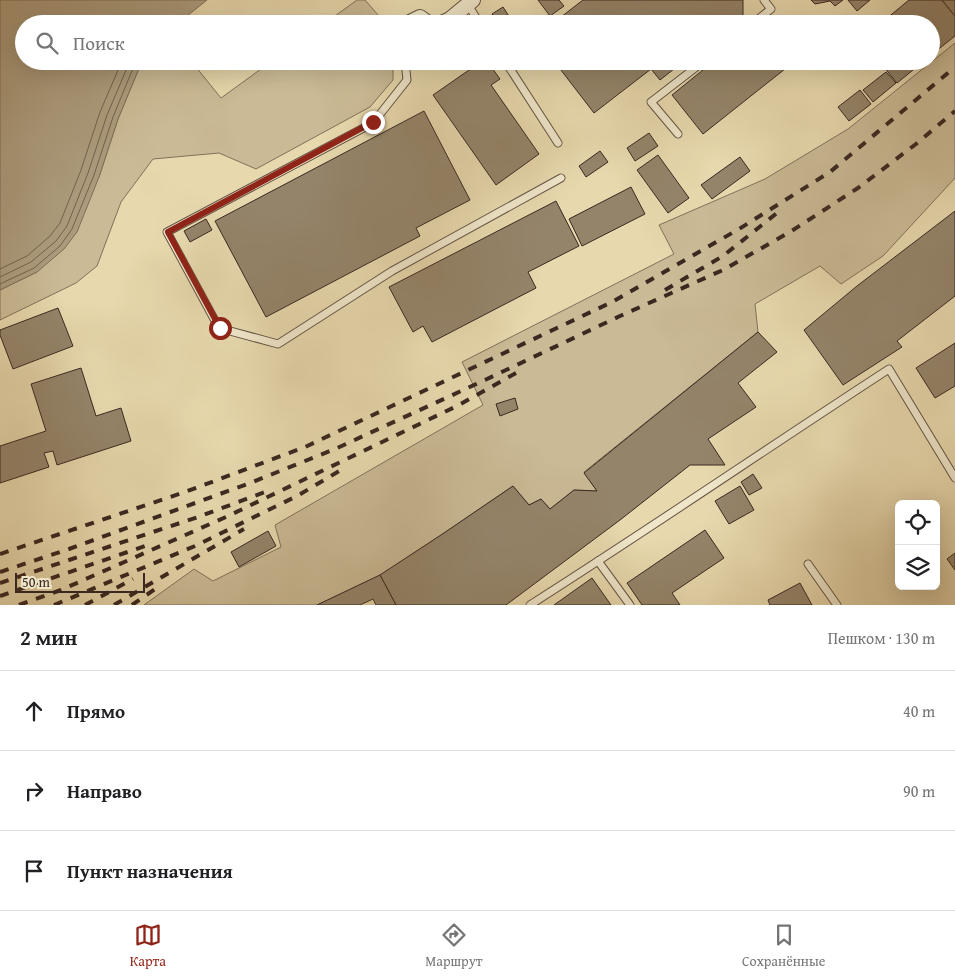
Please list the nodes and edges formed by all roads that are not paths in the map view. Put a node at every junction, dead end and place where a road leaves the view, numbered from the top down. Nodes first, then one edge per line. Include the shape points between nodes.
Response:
1 (764, 0) edge
2 (468, 1) edge
3 (454, 15) edge
4 (475, 15) edge
5 (763, 15) edge
6 (406, 70) edge
7 (511, 70) edge
8 (692, 70) edge
9 (678, 134) dead end
10 (558, 143) dead end
11 (561, 178) dead end
12 (955, 478) edge
13 (598, 561) junction
14 (808, 564) dead end
15 (530, 605) edge
16 (630, 605) edge
17 (837, 605) edge

1 - 5 lane via 771,9
2 - 3 street
2 - 4 lane
6 - 11 lane via 407,80 373,122 168,232 220,328 278,344 392,271
7 - 10 lane
8 - 9 lane via 651,102
12 - 13 lane via 889,369
13 - 15 lane
13 - 16 lane
14 - 17 lane

